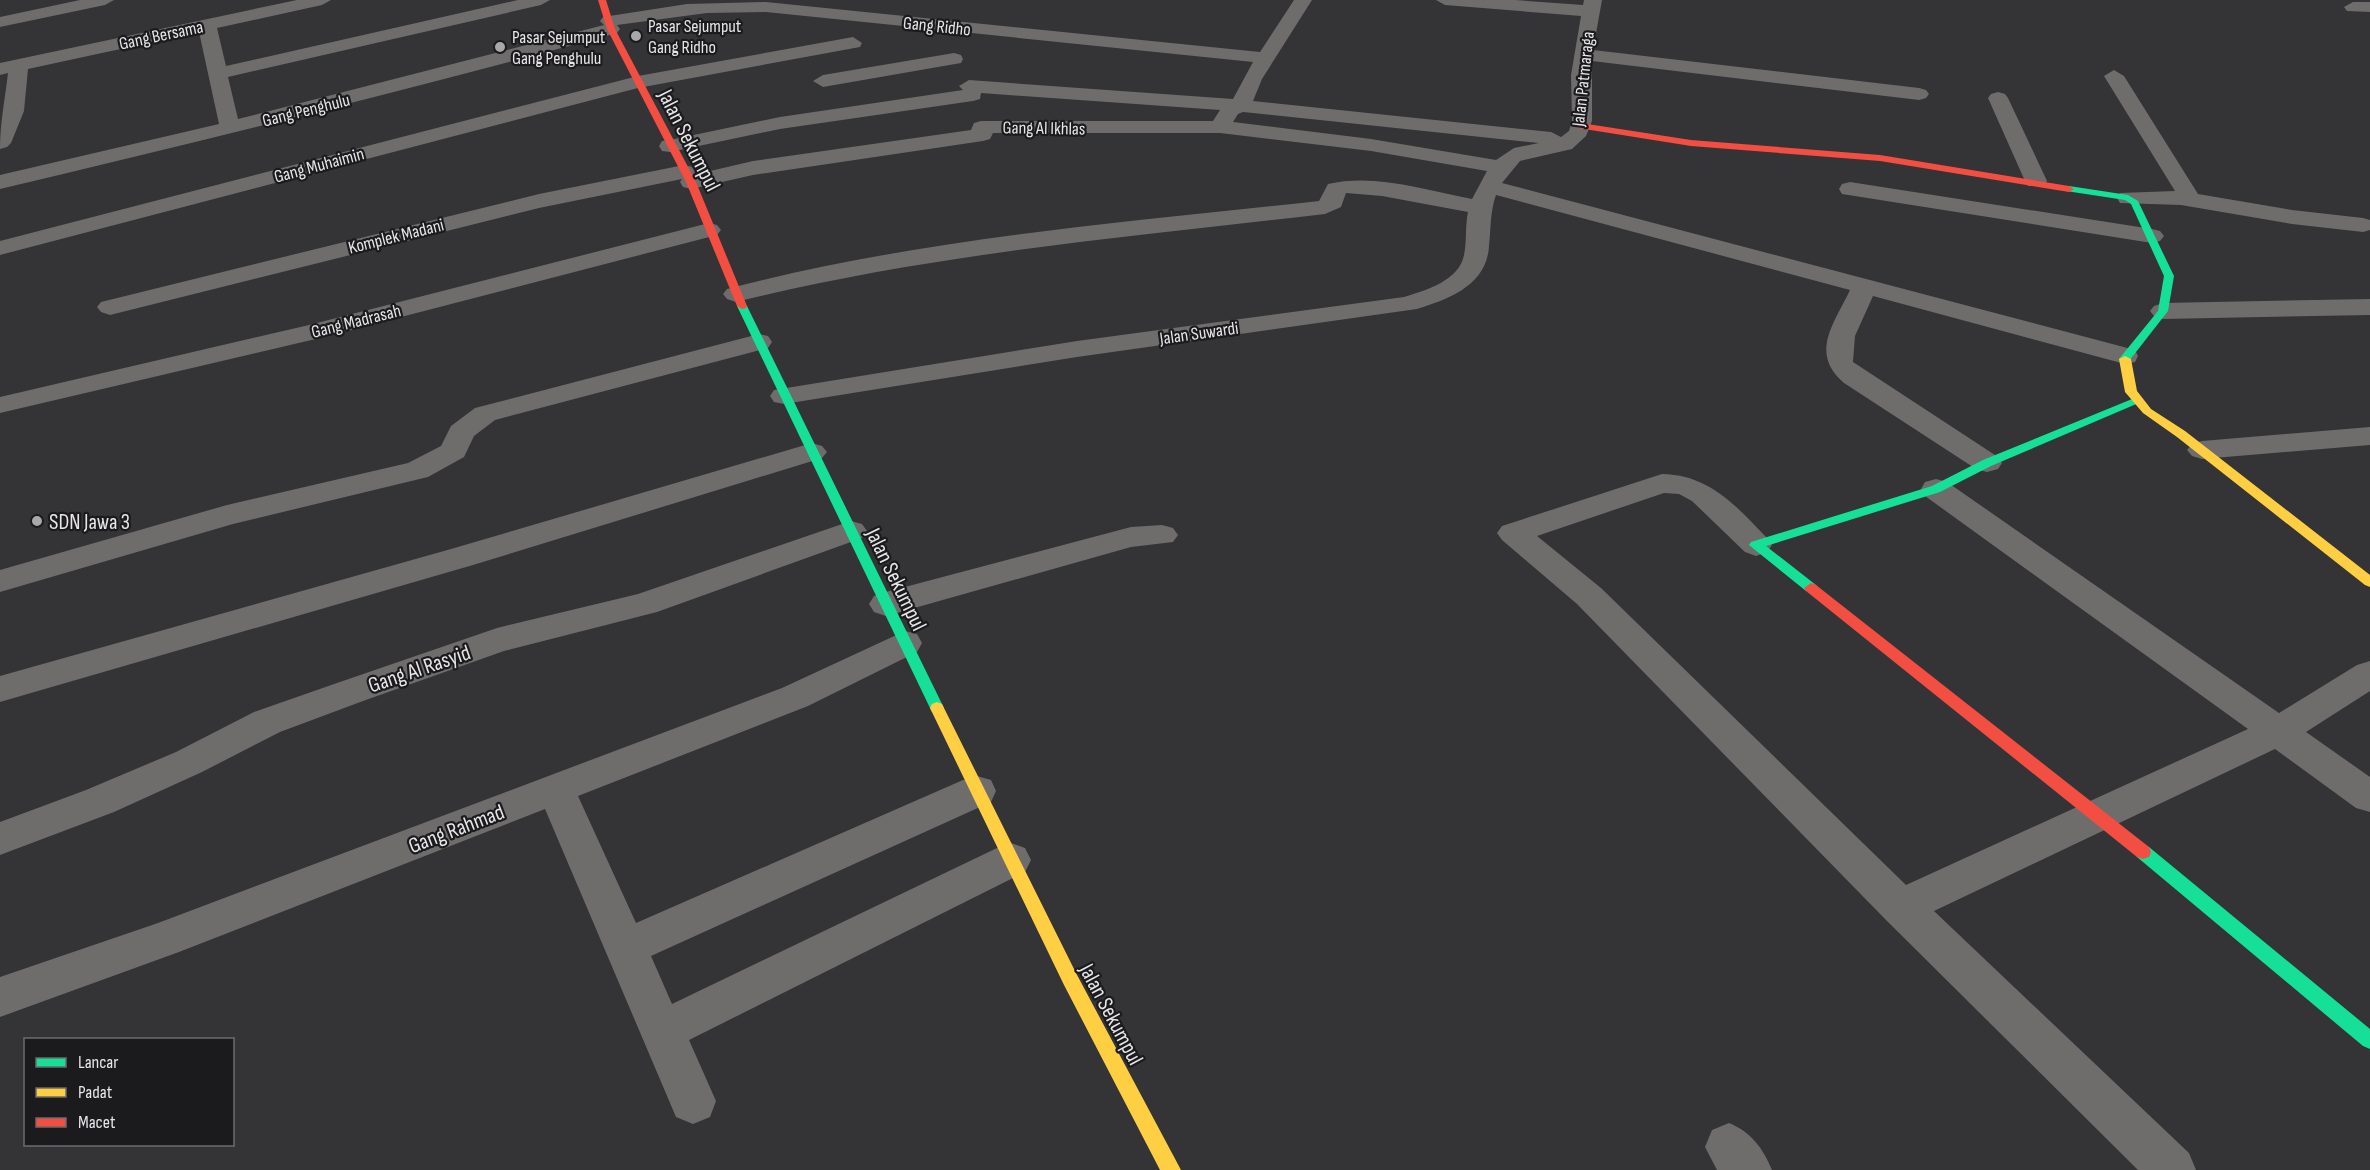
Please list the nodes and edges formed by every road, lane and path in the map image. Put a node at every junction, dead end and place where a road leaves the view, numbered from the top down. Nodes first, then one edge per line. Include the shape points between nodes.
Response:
1 (105, 0) edge
2 (322, 0) edge
3 (542, 0) edge
4 (602, 0) edge
5 (1303, 0) edge
6 (1445, 0) edge
7 (770, 4) edge
8 (1592, 6) edge
9 (0, 22) edge
10 (923, 24) junction
11 (610, 25) junction
12 (207, 26) junction
13 (853, 43) dead end
14 (1583, 54) junction
15 (1266, 58) junction
16 (954, 59) junction
17 (10, 67) edge
18 (216, 74) junction
19 (1233, 76) dead end
20 (2114, 76) dead end
21 (1255, 79) junction
22 (823, 81) dead end
23 (638, 82) junction
24 (971, 90) junction
25 (1919, 94) dead end
26 (1998, 98) dead end
27 (1241, 106) junction
28 (981, 127) junction
29 (1220, 128) junction
30 (230, 129) junction
31 (1578, 133) junction
32 (0, 143) edge
33 (670, 146) junction
34 (1503, 170) junction
35 (687, 177) junction
36 (2036, 181) junction
37 (0, 182) edge
38 (1850, 189) dead end
39 (2128, 198) junction
40 (2181, 198) junction
41 (2363, 225) dead end
42 (710, 230) junction
43 (2152, 236) junction
44 (0, 248) edge
45 (1864, 288) junction
46 (736, 294) junction
47 (110, 307) dead end
48 (2370, 307) edge
49 (2163, 311) junction
50 (759, 342) junction
51 (2125, 356) junction
52 (784, 396) junction
53 (2138, 400) junction
54 (0, 405) edge
55 (2370, 436) edge
56 (2202, 450) junction
57 (812, 452) junction
58 (1987, 463) junction
59 (1936, 489) junction
60 (851, 531) junction
61 (1162, 535) dead end
62 (1756, 544) junction
63 (0, 581) edge
64 (2370, 582) edge
65 (886, 604) junction
66 (905, 643) junction
67 (2370, 674) edge
68 (0, 688) edge
69 (2279, 732) junction
70 (555, 790) junction
71 (977, 791) junction
72 (2370, 797) edge
73 (2098, 815) junction
74 (0, 839) edge
75 (1011, 860) junction
76 (1901, 907) junction
77 (625, 946) junction
78 (0, 997) edge
79 (662, 1031) junction
80 (2370, 1040) edge
81 (693, 1101) dead end
82 (1171, 1170) edge
83 (2172, 1170) edge

1 - 9 street
2 - 12 street, Gang Bersama
3 - 18 street
4 - 11 street, Jalan Sekumpul
5 - 15 street
6 - 8 street
7 - 10 street, Gang Ridho
7 - 11 street, Gang Ridho via 686,10
8 - 14 street, Jalan Patmaraga
10 - 15 street, Gang Ridho
10 - 16 street
11 - 23 street, Jalan Sekumpul
11 - 30 street, Gang Penghulu via 475,67
12 - 17 street, Gang Bersama
12 - 18 street
13 - 23 street, Gang Muhaimin
14 - 25 street
14 - 31 street, Jalan Patmaraga
15 - 21 street
16 - 22 street
16 - 24 street
17 - 32 street via 14,111
18 - 30 street
19 - 21 street
20 - 40 street via 2186,189 2187,196
21 - 27 street
23 - 33 street, Jalan Sekumpul
23 - 44 street, Gang Muhaimin
24 - 27 street
24 - 28 street
24 - 33 street
26 - 36 street
27 - 29 street via 1230,110
27 - 34 street
28 - 29 street, Gang Al Ikhlas
28 - 35 street, Gang Al Ikhlas via 983,135
29 - 34 street, Gang Al Ikhlas via 1371,145
30 - 37 street, Gang Penghulu
31 - 34 street
31 - 36 street via 1880,158
33 - 35 street, Jalan Sekumpul
34 - 45 street
34 - 46 street via 1370,188 1341,186 1336,189 1333,202 1325,207 954,249 797,278
34 - 52 street, Jalan Suwardi via 1478,254 1464,278 1437,294 1408,304 1077,349
35 - 42 street, Jalan Sekumpul
35 - 47 street, Komplek Madani via 539,201
36 - 39 street
38 - 43 street
39 - 40 street
39 - 43 street via 2135,203
40 - 41 street
42 - 46 street, Jalan Sekumpul
42 - 54 street, Gang Madrasah via 311,332
43 - 49 street via 2169,276
45 - 51 street
45 - 58 street via 1840,343 1841,365
46 - 50 street, Jalan Sekumpul
48 - 49 street
49 - 51 street
50 - 52 street, Jalan Sekumpul
50 - 63 street via 485,414 461,432 454,451 417,470 227,515
51 - 53 street via 2131,392
52 - 57 street, Jalan Sekumpul
53 - 56 street via 2147,411
53 - 58 street
55 - 56 street
56 - 64 street
57 - 60 street, Jalan Sekumpul
57 - 68 street via 462,557
58 - 59 street
59 - 62 street
59 - 69 street
60 - 65 street, Jalan Sekumpul
60 - 74 street, Gang Al Rasyid via 645,604 497,640 267,722 169,771
61 - 65 street via 1131,537
62 - 73 street
62 - 76 street via 1696,488 1675,481 1513,533 1589,596
65 - 66 street, Jalan Sekumpul
66 - 70 street, Gang Rahmad via 795,697
66 - 71 street, Jalan Sekumpul
67 - 69 street
69 - 72 street
69 - 73 street
70 - 77 street
70 - 78 street, Gang Rahmad
71 - 75 street, Jalan Sekumpul
71 - 77 street
73 - 76 street
73 - 80 street
75 - 79 street
75 - 82 street, Jalan Sekumpul
76 - 83 street
77 - 79 street
79 - 81 street

